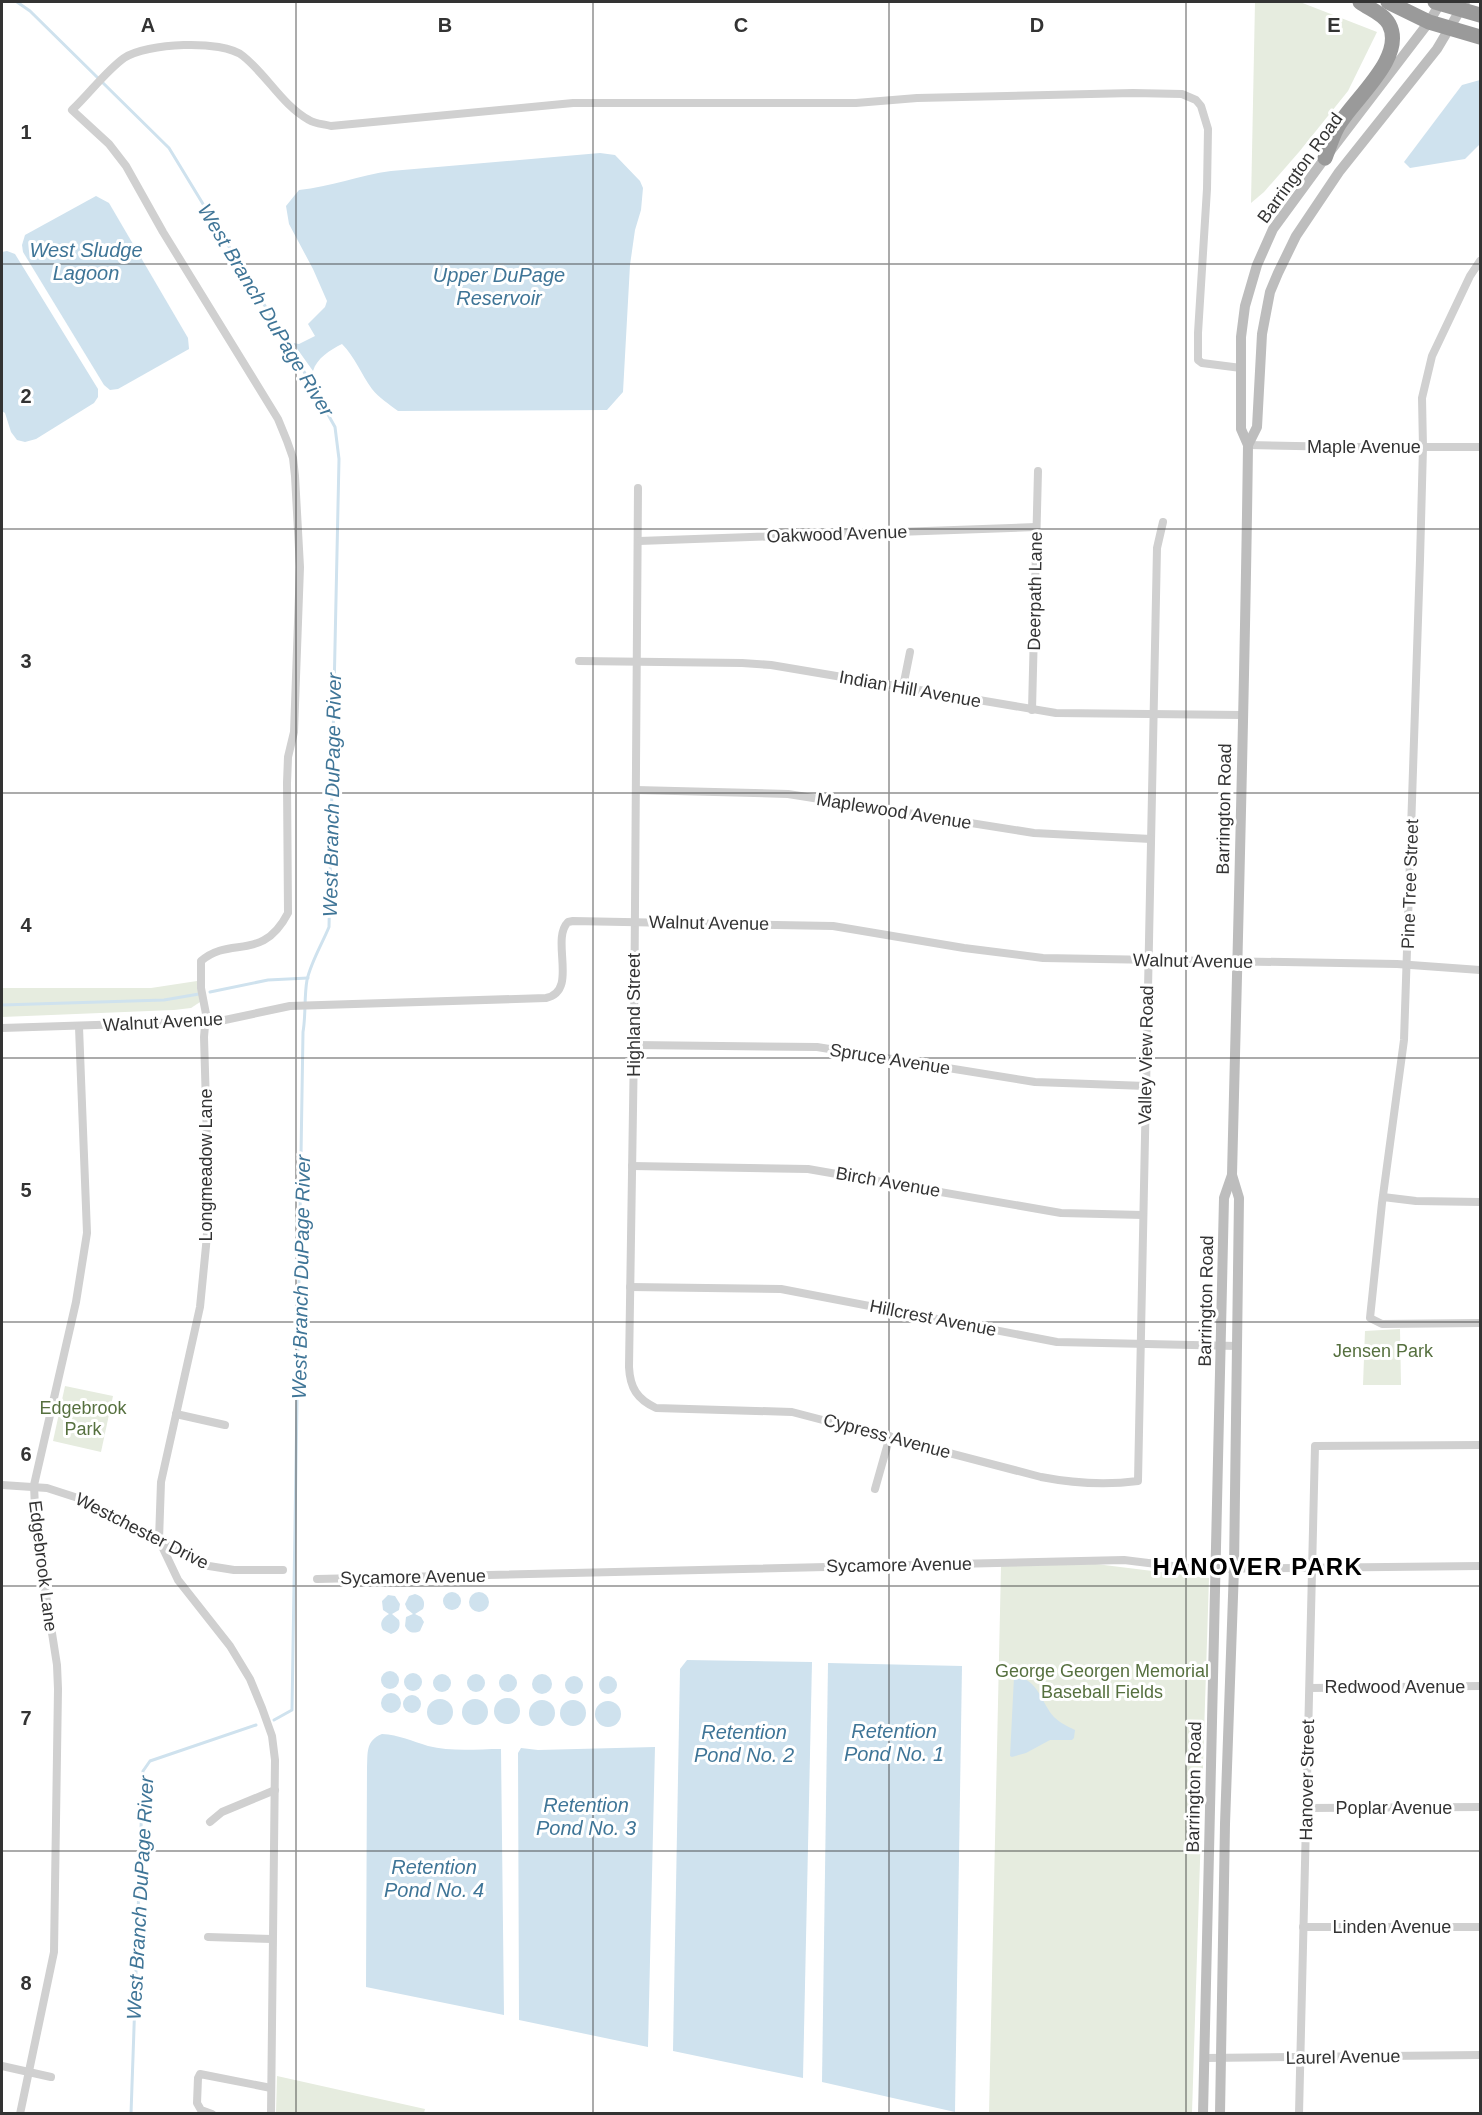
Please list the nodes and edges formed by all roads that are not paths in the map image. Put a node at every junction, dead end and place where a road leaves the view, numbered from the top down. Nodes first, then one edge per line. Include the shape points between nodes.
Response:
1 (1360, 2) edge
2 (1388, 2) edge
3 (1439, 2) edge
4 (1463, 6) edge
5 (1480, 15) edge
6 (1430, 22) junction
7 (1450, 30) junction
8 (1480, 37) edge
9 (1325, 158) junction
10 (1480, 261) edge
11 (1241, 368) junction
12 (1248, 445) junction
13 (1423, 447) junction
14 (1480, 447) edge
15 (1038, 471) dead end
16 (638, 488) dead end
17 (1163, 522) dead end
18 (1036, 527) junction
19 (639, 541) junction
20 (910, 652) dead end
21 (579, 661) dead end
22 (637, 662) junction
23 (903, 687) junction
24 (1032, 710) junction
25 (1154, 715) junction
26 (1242, 715) junction
27 (636, 790) junction
28 (1151, 839) junction
29 (634, 921) junction
30 (1149, 960) junction
31 (1237, 961) junction
32 (1407, 964) junction
33 (1480, 970) edge
34 (205, 1022) junction
35 (80, 1027) junction
36 (2, 1028) edge
37 (634, 1046) junction
38 (1146, 1086) junction
39 (632, 1166) junction
40 (1233, 1174) junction
41 (1383, 1197) junction
42 (1480, 1202) edge
43 (1143, 1215) junction
44 (630, 1287) junction
45 (1480, 1323) edge
46 (1140, 1344) junction
47 (1237, 1346) junction
48 (1221, 1347) junction
49 (637, 1396) joint
50 (176, 1414) junction
51 (225, 1425) dead end
52 (890, 1436) junction
53 (1480, 1445) edge
54 (1138, 1481) joint
55 (2, 1485) edge
56 (34, 1485) junction
57 (875, 1489) dead end
58 (159, 1540) junction
59 (1480, 1566) edge
60 (1216, 1568) junction
61 (1234, 1568) junction
62 (1311, 1568) junction
63 (283, 1570) dead end
64 (317, 1579) dead end
65 (1480, 1686) edge
66 (1310, 1688) junction
67 (275, 1790) junction
68 (1480, 1807) edge
69 (1307, 1808) junction
70 (210, 1822) dead end
71 (1480, 1927) edge
72 (1303, 1928) junction
73 (208, 1937) dead end
74 (272, 1939) junction
75 (1480, 2055) edge
76 (1300, 2057) junction
77 (1205, 2058) junction
78 (1221, 2058) junction
79 (2, 2066) edge
80 (27, 2071) junction
81 (51, 2077) dead end
82 (271, 2088) junction
83 (20, 2114) edge
84 (212, 2114) edge
85 (271, 2114) edge
86 (1203, 2114) edge
87 (1220, 2114) edge
88 (1299, 2114) edge

1 - 9 highway via 1389,24 1391,47 1376,77 1338,126
2 - 6 highway
3 - 4 highway
3 - 6 main road, Barrington Road
4 - 5 highway
4 - 7 main road, Barrington Road
6 - 7 highway
6 - 9 main road, Barrington Road
7 - 8 highway
7 - 12 main road, Barrington Road via 1340,172 1296,236 1265,312 1257,426
9 - 11 main road, Barrington Road via 1273,229 1257,265 1245,306
10 - 13 street, Pine Tree Street via 1432,356 1422,398
11 - 12 main road, Barrington Road via 1241,429
11 - 34 street, Longmeadow Lane via 1198,360 1208,129 1201,106 1182,94 917,98 856,103 573,103 331,126 310,121 295,111 243,56 229,48 189,45 144,50 124,58 72,110 109,144 126,166 278,419 293,458 295,476 300,567 294,732 287,775 288,913 269,938 209,954 201,961
12 - 13 street, Maple Avenue
12 - 26 main road, Barrington Road
13 - 14 street, Maple Avenue
13 - 32 street, Pine Tree Street
15 - 18 street, Deerpath Lane
16 - 19 street, Highland Street
17 - 25 street, Valley View Road via 1157,548
18 - 19 street, Oakwood Avenue
18 - 24 street, Deerpath Lane
19 - 22 street, Highland Street
20 - 23 street
21 - 22 street, Indian Hill Avenue
22 - 23 street, Indian Hill Avenue via 771,665
22 - 27 street, Highland Street
23 - 24 street, Indian Hill Avenue
24 - 25 street, Indian Hill Avenue
25 - 26 street, Indian Hill Avenue
25 - 28 street, Valley View Road
26 - 31 main road, Barrington Road
27 - 28 street, Maplewood Avenue via 788,794 1034,833
27 - 29 street, Highland Street
28 - 30 street, Valley View Road
29 - 30 street, Walnut Avenue via 833,926 1043,958
29 - 34 street, Walnut Avenue via 568,922 562,930 561,988 551,997 290,1006
29 - 37 street, Highland Street
30 - 31 street, Walnut Avenue
30 - 38 street, Valley View Road
31 - 32 street, Walnut Avenue
31 - 40 main road, Barrington Road
32 - 33 street, Walnut Avenue
32 - 41 street, Pine Tree Street via 1404,1041
34 - 35 street, Walnut Avenue
34 - 50 street, Longmeadow Lane via 207,1237 200,1307
35 - 36 street, Walnut Avenue
35 - 56 street, Edgebrook Lane via 87,1233 76,1302
37 - 38 street, Spruce Avenue via 817,1047 1035,1082
37 - 39 street, Highland Street
38 - 43 street, Valley View Road
39 - 43 street, Birch Avenue via 808,1169 1060,1213
39 - 44 street, Highland Street
40 - 47 main road, Barrington Road via 1239,1198
40 - 48 main road, Barrington Road via 1224,1198
41 - 42 street
41 - 45 street, Pine Tree Street via 1370,1318 1382,1324
43 - 46 street, Valley View Road
44 - 46 street, Hillcrest Avenue via 781,1289 1057,1342
44 - 49 street, Highland Street via 630,1377
46 - 48 street, Hillcrest Avenue
46 - 54 street, Valley View Road
47 - 48 street, Hillcrest Avenue
47 - 61 main road, Barrington Road
48 - 60 main road, Barrington Road
49 - 52 street, Cypress Avenue via 656,1408 792,1412
50 - 51 street
50 - 58 street, Longmeadow Lane via 161,1482
52 - 54 street, Cypress Avenue via 1048,1478
52 - 57 street
53 - 62 street, Hanover Street via 1315,1446
55 - 56 street, Westchester Drive
56 - 58 street, Westchester Drive via 78,1498
56 - 80 street, Edgebrook Lane via 36,1531 57,1665 58,1709 54,1952
58 - 63 street, Westchester Drive via 209,1566
58 - 67 street, Longmeadow Lane via 178,1580 230,1646 250,1679 272,1736
59 - 62 street, Sycamore Avenue
60 - 61 street, Sycamore Avenue
60 - 64 street, Sycamore Avenue via 1112,1560
60 - 77 main road, Barrington Road
61 - 62 street, Sycamore Avenue
61 - 78 main road, Barrington Road
62 - 66 street, Hanover Street
65 - 66 street, Redwood Avenue
66 - 69 street, Hanover Street
67 - 70 street via 222,1812
67 - 74 street, Longmeadow Lane
68 - 69 street, Poplar Avenue
69 - 72 street, Hanover Street
71 - 72 street, Linden Avenue
72 - 76 street, Hanover Street
73 - 74 street
74 - 82 street, Longmeadow Lane
75 - 76 street, Laurel Avenue
76 - 78 street, Laurel Avenue
76 - 88 street, Hanover Street
77 - 78 street, Laurel Avenue
77 - 86 main road, Barrington Road
78 - 87 main road, Barrington Road
79 - 80 street
80 - 81 street
80 - 83 street, Edgebrook Lane
82 - 84 street via 200,2074 197,2103 201,2110
82 - 85 street, Longmeadow Lane

